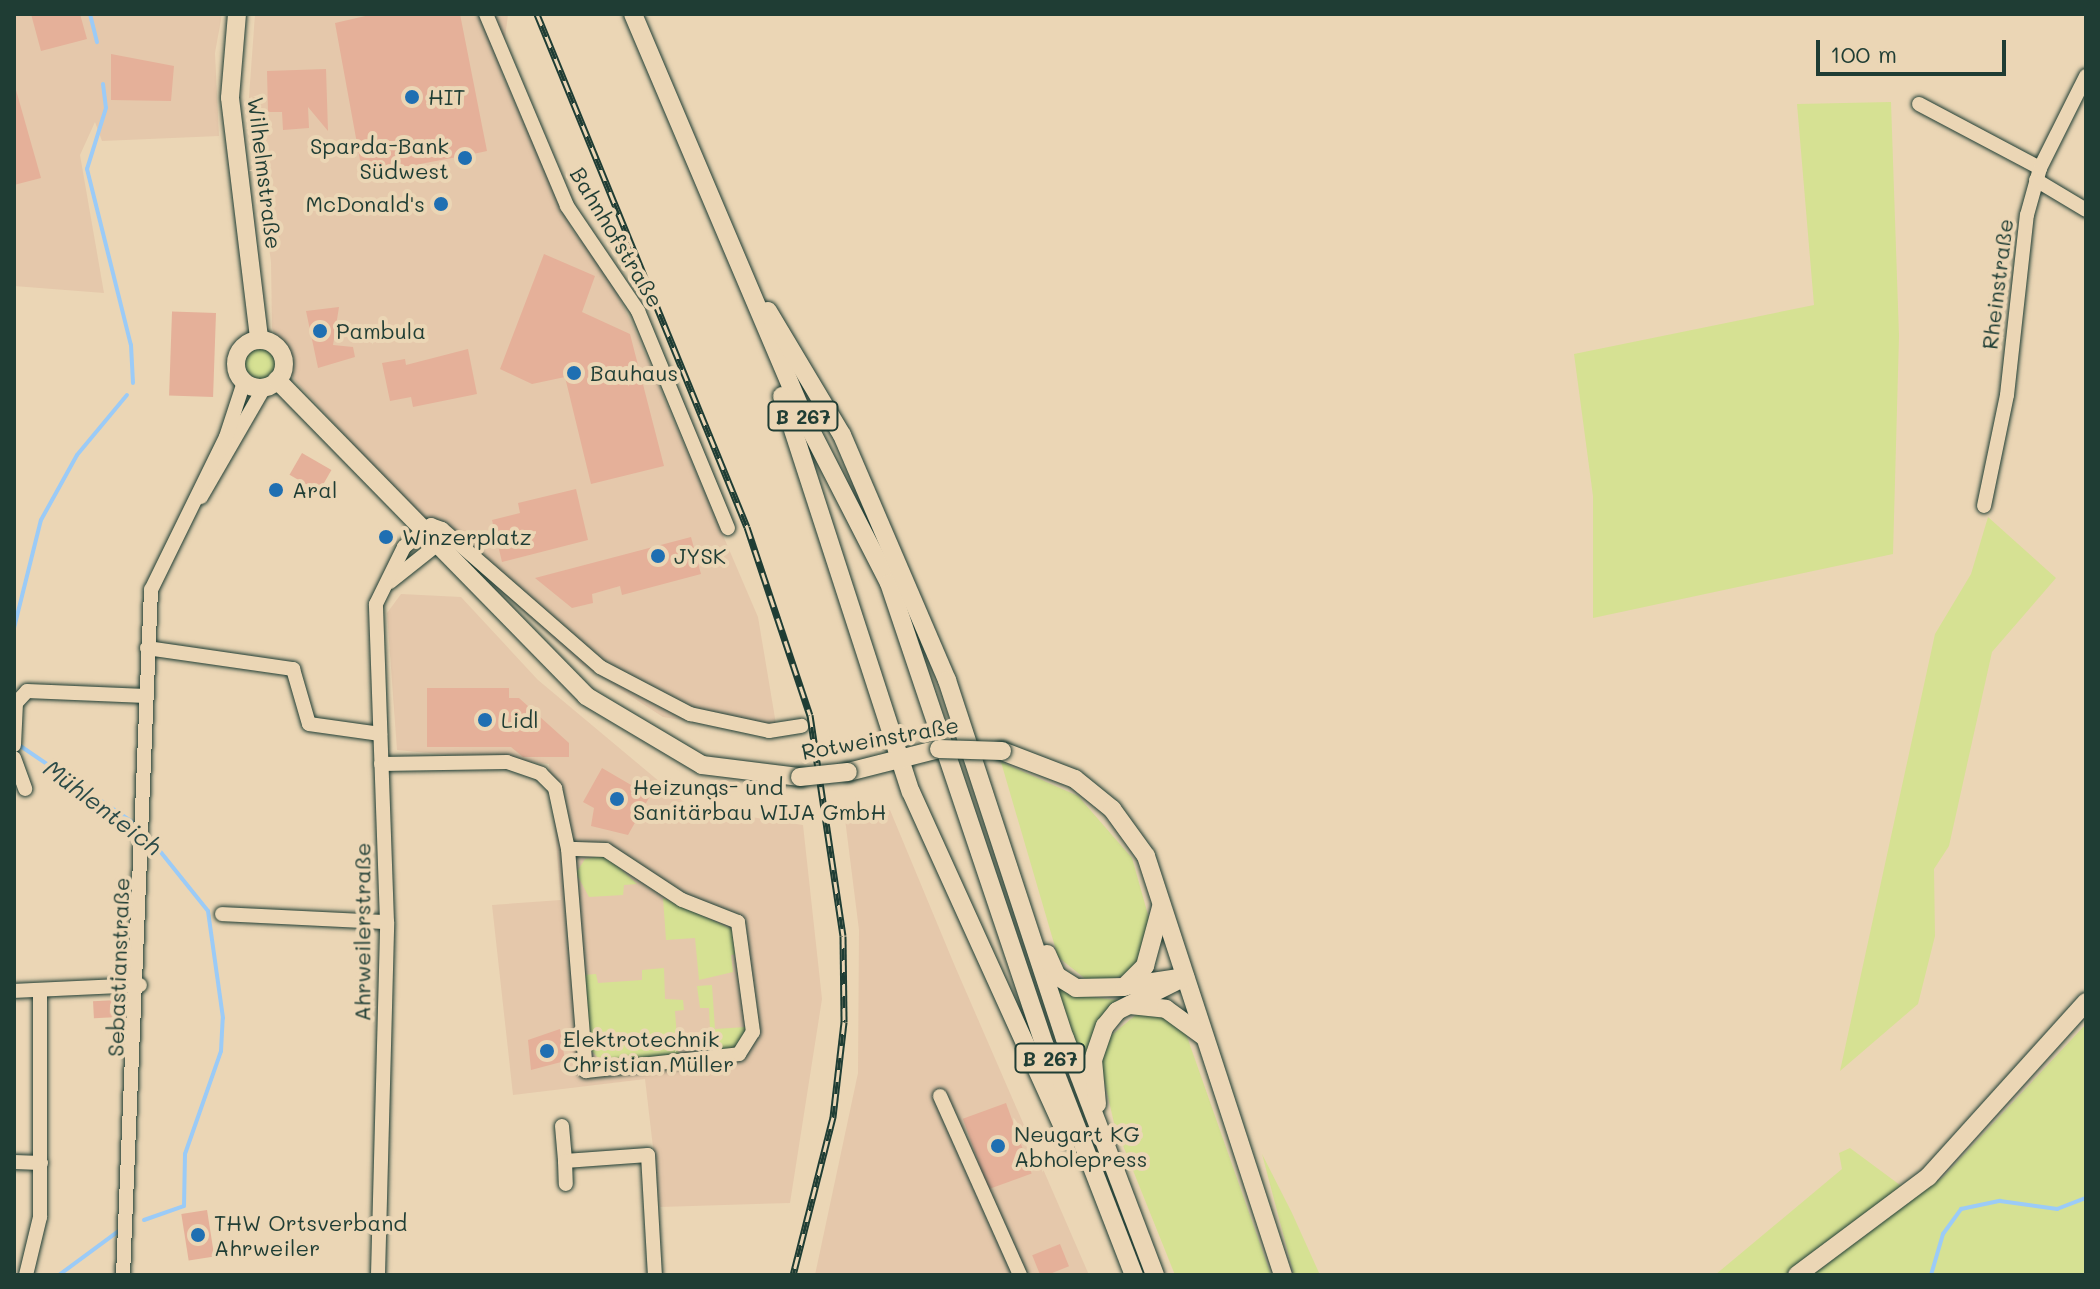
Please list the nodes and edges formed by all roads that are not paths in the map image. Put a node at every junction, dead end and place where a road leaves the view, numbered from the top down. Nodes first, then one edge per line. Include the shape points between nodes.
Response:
1 (237, 14) edge
2 (486, 14) edge
3 (633, 14) edge
4 (2086, 76) edge
5 (1919, 104) dead end
6 (2038, 174) junction
7 (2086, 210) edge
8 (727, 243) junction
9 (259, 339) junction
10 (244, 382) junction
11 (270, 384) junction
12 (226, 451) junction
13 (1984, 506) dead end
14 (728, 528) dead end
15 (420, 533) junction
16 (434, 547) junction
17 (381, 591) junction
18 (147, 648) junction
19 (146, 696) junction
20 (802, 726) dead end
21 (380, 734) junction
22 (15, 736) edge
23 (14, 745) edge
24 (14, 758) edge
25 (899, 759) junction
26 (381, 764) junction
27 (25, 789) dead end
28 (568, 849) junction
29 (1162, 896) junction
30 (1020, 900) junction
31 (222, 914) dead end
32 (387, 922) junction
33 (1185, 977) junction
34 (140, 985) junction
35 (40, 990) junction
36 (14, 991) edge
37 (1126, 996) junction
38 (2086, 1002) edge
39 (1204, 1036) junction
40 (940, 1096) dead end
41 (562, 1126) dead end
42 (565, 1161) junction
43 (14, 1162) edge
44 (41, 1163) junction
45 (1109, 1164) junction
46 (566, 1184) dead end
47 (1106, 1211) junction
48 (26, 1275) edge
49 (123, 1275) edge
50 (378, 1275) edge
51 (655, 1275) edge
52 (1020, 1275) edge
53 (1134, 1275) edge
54 (1155, 1275) edge
55 (1283, 1275) edge
56 (1797, 1275) edge

1 - 9 main road, Wilhelmstraße via 230,98
2 - 14 street, Bahnhofstraße via 567,206 638,311
3 - 8 main road, B 267
4 - 6 street, Rheinstraße
5 - 6 street via 1976,132
6 - 7 street
6 - 13 street, Rheinstraße
8 - 25 main road, B 267 via 853,597
8 - 30 main road, B 267 via 879,512 947,680
8 - 47 main road, B 267 via 803,415 889,583
9 - 10 main road via 239,351
9 - 11 main road via 283,358
10 - 11 main road
10 - 12 street, Sebastianstraße
11 - 12 street, Sebastianstraße
11 - 15 main road, Rotweinstraße
12 - 18 street, Sebastianstraße via 181,522 151,590
15 - 16 main road, Rotweinstraße
15 - 17 street
15 - 20 street, Rotweinstraße via 431,525 452,535 632,687 690,714 769,731
16 - 17 street
16 - 25 main road, Rotweinstraße, bridge via 554,668 623,724 702,765 800,777
17 - 21 street, Ahrweilerstraße
18 - 19 street, Sebastianstraße
18 - 21 street via 293,669 309,724
19 - 22 street via 27,691 16,703
19 - 34 street, Sebastianstraße
21 - 26 street, Ahrweilerstraße
22 - 23 street
24 - 27 street
25 - 29 main road, Rotweinstraße, bridge via 962,746 1002,751 1058,768 1112,809 1132,832
25 - 47 main road via 1031,1066
26 - 28 street via 527,766 555,788
26 - 32 street, Ahrweilerstraße
28 - 28 street via 586,1071 730,1058 744,1050 753,1032 738,922 682,900 616,854
29 - 33 main road, Rotweinstraße
29 - 37 main road, B 267 via 1149,956
30 - 37 main road, B 267 via 1057,976 1076,988
30 - 45 main road, B 267
31 - 32 street
32 - 50 street, Ahrweilerstraße
33 - 37 main road, B 267
33 - 39 main road, Rotweinstraße
34 - 35 street
34 - 49 street, Sebastianstraße
35 - 36 street
35 - 44 street
37 - 39 main road, B 267 via 1166,1009
37 - 45 main road, B 267 via 1105,1026 1093,1060
38 - 56 main road via 1928,1177
39 - 55 main road, Rotweinstraße
40 - 52 street
41 - 42 street
42 - 46 street
42 - 51 street via 648,1155
43 - 44 street
44 - 48 street via 40,1217
45 - 54 main road, B 267
47 - 53 main road, B 267

